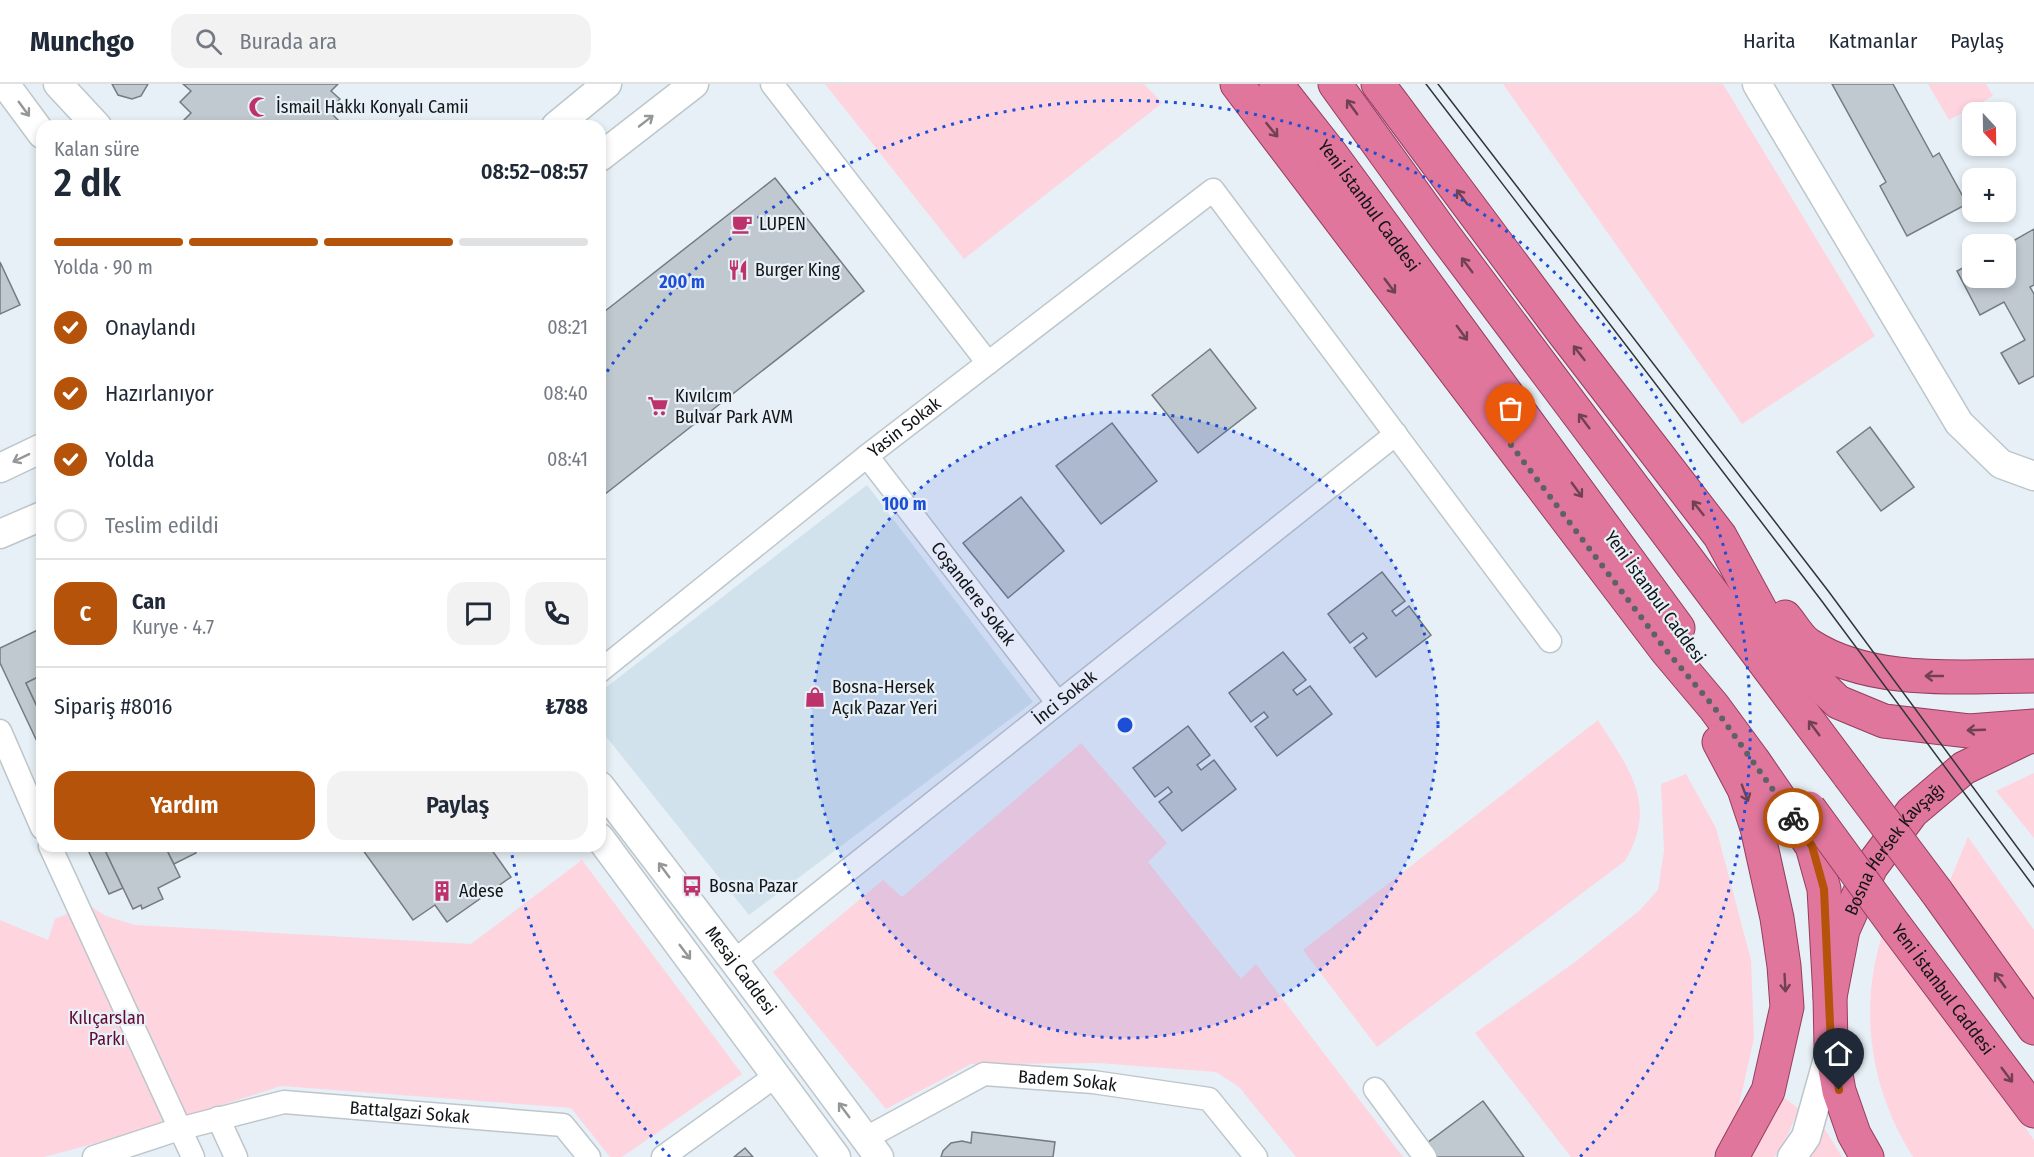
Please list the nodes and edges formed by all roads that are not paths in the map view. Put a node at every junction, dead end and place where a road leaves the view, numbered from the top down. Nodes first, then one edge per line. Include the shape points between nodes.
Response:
1 (5, 84) edge
2 (58, 84) edge
3 (607, 84) edge
4 (694, 84) edge
5 (772, 84) edge
6 (1276, 84) edge
7 (1335, 84) edge
8 (1378, 84) edge
9 (1757, 84) edge
10 (1239, 90) edge
11 (91, 120) edge
12 (563, 120) edge
13 (36, 126) edge
14 (606, 152) edge
15 (988, 363) junction
16 (1396, 434) junction
17 (36, 451) edge
18 (867, 456) junction
19 (0, 468) edge
20 (2034, 476) edge
21 (36, 519) edge
22 (0, 534) edge
23 (1720, 536) junction
24 (1550, 641) dead end
25 (1666, 650) junction
26 (606, 666) edge
27 (2034, 676) edge
28 (1057, 702) junction
29 (2034, 726) edge
30 (0, 730) edge
31 (2034, 736) edge
32 (606, 794) edge
33 (36, 814) edge
34 (606, 846) edge
35 (53, 852) edge
36 (734, 961) junction
37 (1830, 997) junction
38 (2034, 1028) edge
39 (1831, 1046) junction
40 (777, 1075) junction
41 (1375, 1089) dead end
42 (2034, 1111) edge
43 (218, 1118) junction
44 (179, 1129) junction
45 (872, 1148) edge
46 (94, 1157) edge
47 (193, 1157) edge
48 (236, 1157) edge
49 (589, 1157) edge
50 (663, 1157) edge
51 (836, 1157) edge
52 (1256, 1157) edge
53 (1425, 1157) edge
54 (1732, 1157) edge
55 (1792, 1157) edge
56 (1866, 1157) edge

1 -> 13 street
2 - 11 street
3 - 12 street
14 -> 4 street
5 - 15 street
6 -> 42 highway, Yeni İstanbul Caddesi, bridge
38 -> 7 highway, bridge
23 -> 8 highway
9 - 20 street via 1959,423 2001,464
10 -> 25 highway
15 - 16 street, Yasin Sokak via 1213,190
15 - 18 street, Yasin Sokak
16 - 24 street
16 - 28 street, İnci Sokak
17 -> 19 street
18 - 26 street, Yasin Sokak
18 - 28 street, Coşandere Sokak
21 - 22 street
27 -> 23 highway via 1914,676 1852,666 1806,644
29 -> 23 highway via 1969,731 1896,723 1838,702 1780,646
25 - 37 highway via 1714,707 1812,846 1824,889
25 -> 54 highway via 1744,789 1757,828 1784,966 1786,1007 1768,1091
28 - 36 street, İnci Sokak
30 - 33 street
31 - 37 highway, Bosna Hersek Kavşağı via 1964,768 1912,812 1871,867 1852,909 1843,930
36 -> 32 street, Mesaj Caddesi
34 -> 40 street, Mesaj Caddesi
35 - 44 street
45 -> 36 street, Mesaj Caddesi
37 - 39 highway, Bosna Hersek Kavşağı
39 - 55 street via 1806,1137
39 - 56 highway, Bosna Hersek Kavşağı via 1839,1090
40 - 50 street
40 - 51 street, Mesaj Caddesi
41 - 53 street
43 - 44 street, Battalgazi Sokak
43 - 48 street
43 - 49 street, Battalgazi Sokak via 284,1102 563,1125
44 - 46 street, Battalgazi Sokak
44 - 47 street
45 - 52 street, Badem Sokak via 984,1074 1093,1082 1209,1099

